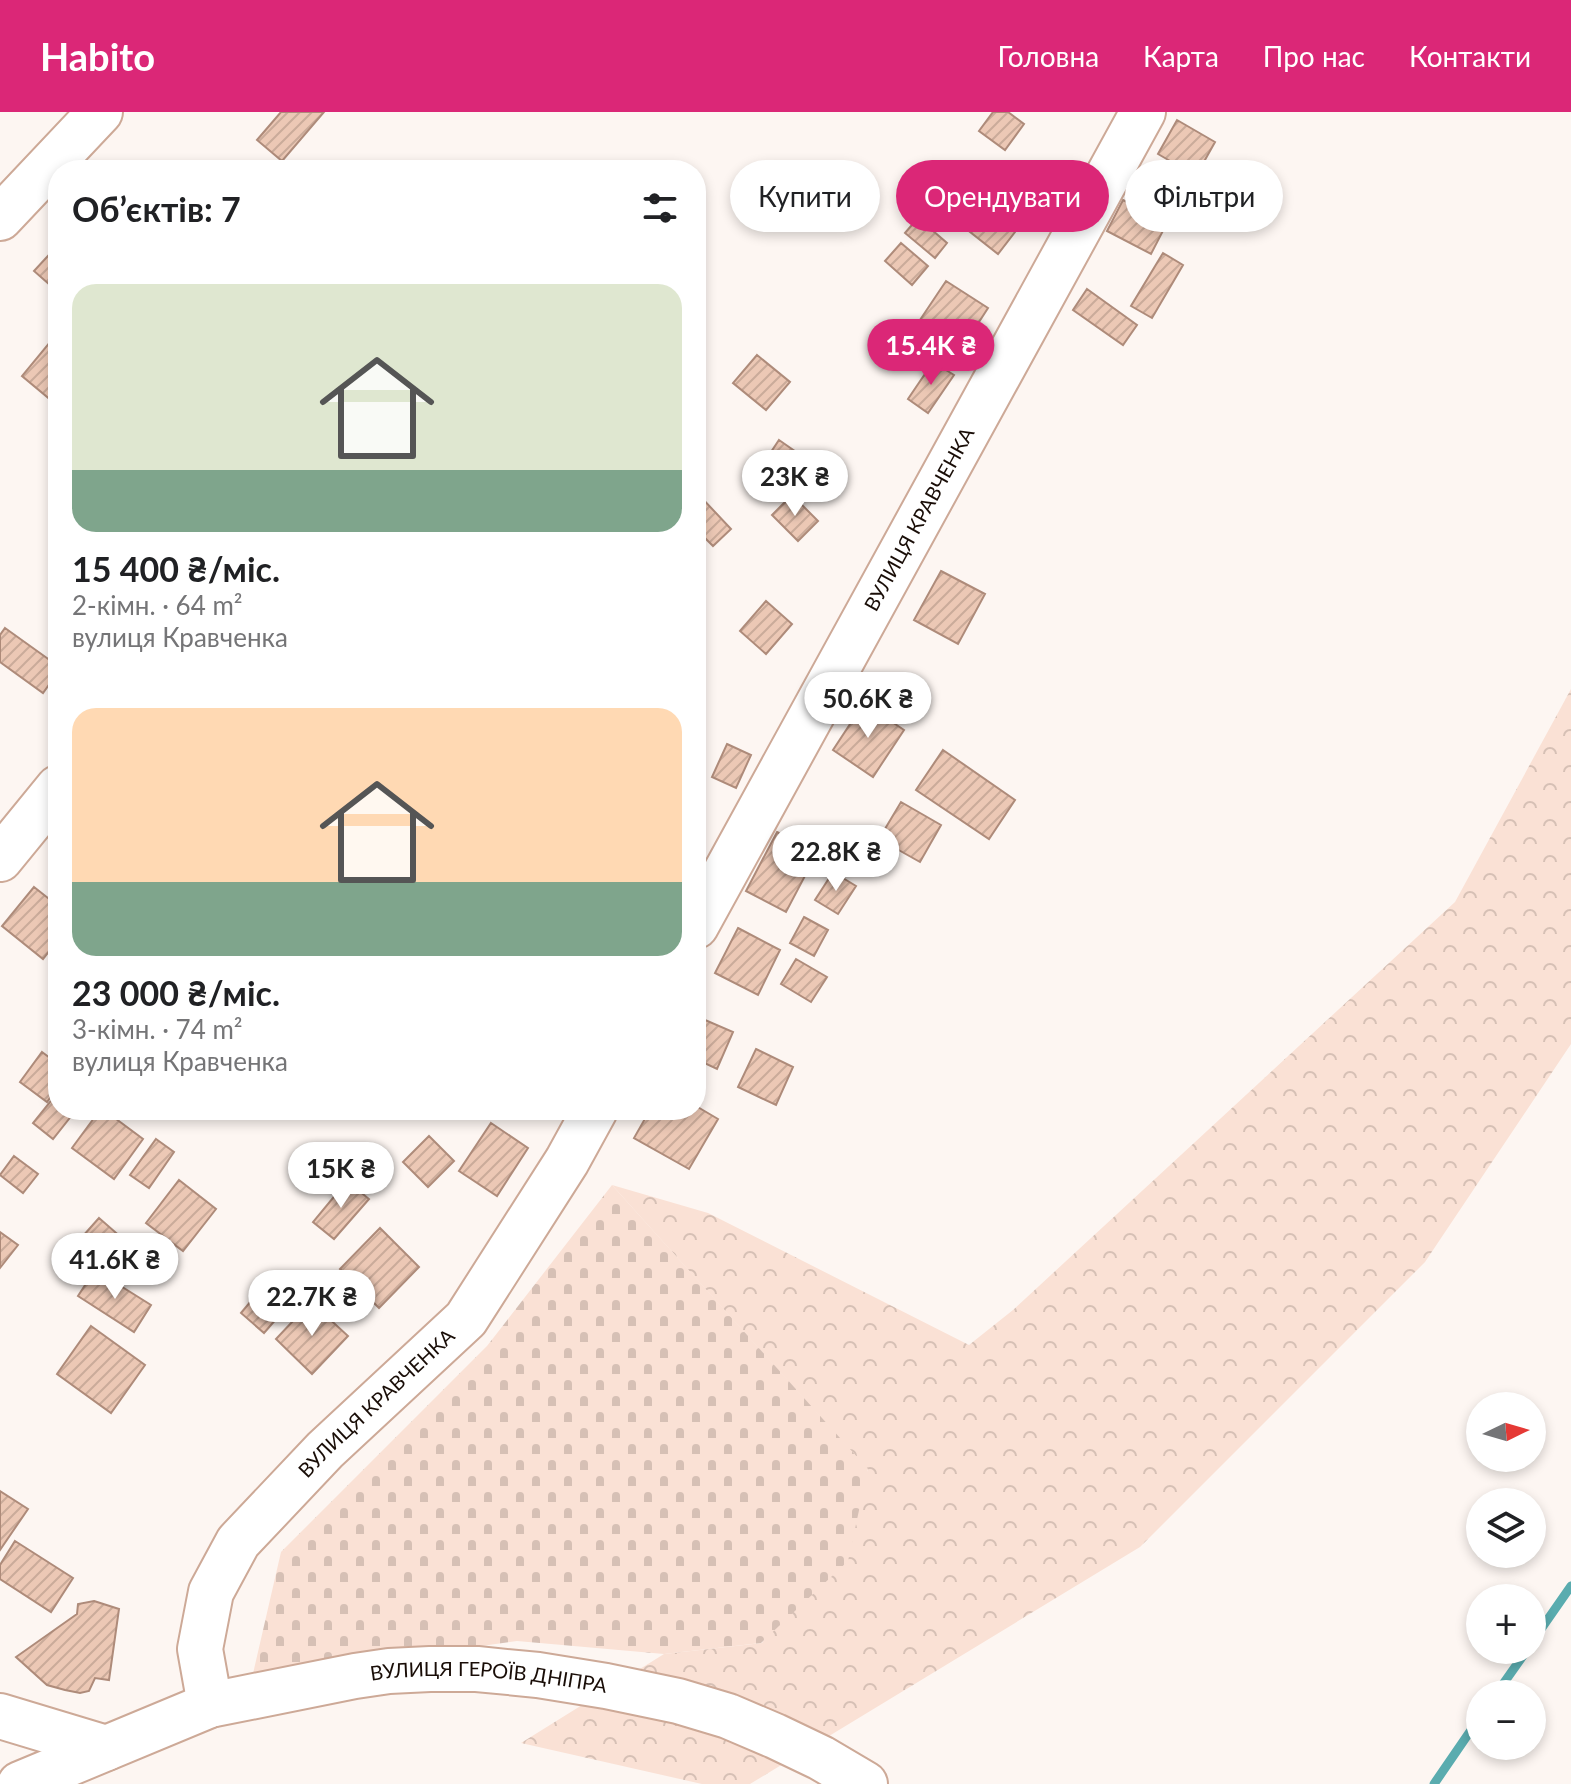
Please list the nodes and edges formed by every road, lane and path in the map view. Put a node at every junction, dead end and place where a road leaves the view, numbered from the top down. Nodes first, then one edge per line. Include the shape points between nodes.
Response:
1 (100, 112) edge
2 (1143, 112) edge
3 (55, 160) edge
4 (48, 167) edge
5 (0, 218) edge
6 (48, 800) edge
7 (0, 859) edge
8 (706, 908) edge
9 (590, 1120) edge
10 (210, 1705) junction
11 (0, 1716) edge
12 (106, 1748) junction
13 (20, 1784) edge
14 (865, 1784) edge

1 - 3 street
2 - 8 street, ВУЛИЦЯ КРАВЧЕНКА
4 - 5 street
6 - 7 street
9 - 10 street, ВУЛИЦЯ КРАВЧЕНКА via 466,1319 325,1450 238,1542 211,1592 200,1649
10 - 12 street, ВУЛИЦЯ ГЕРОЇВ ДНІПРА
10 - 14 street, ВУЛИЦЯ ГЕРОЇВ ДНІПРА via 389,1671 477,1669 538,1675 678,1701 728,1716
11 - 12 street
12 - 13 street, ВУЛИЦЯ ГЕРОЇВ ДНІПРА

